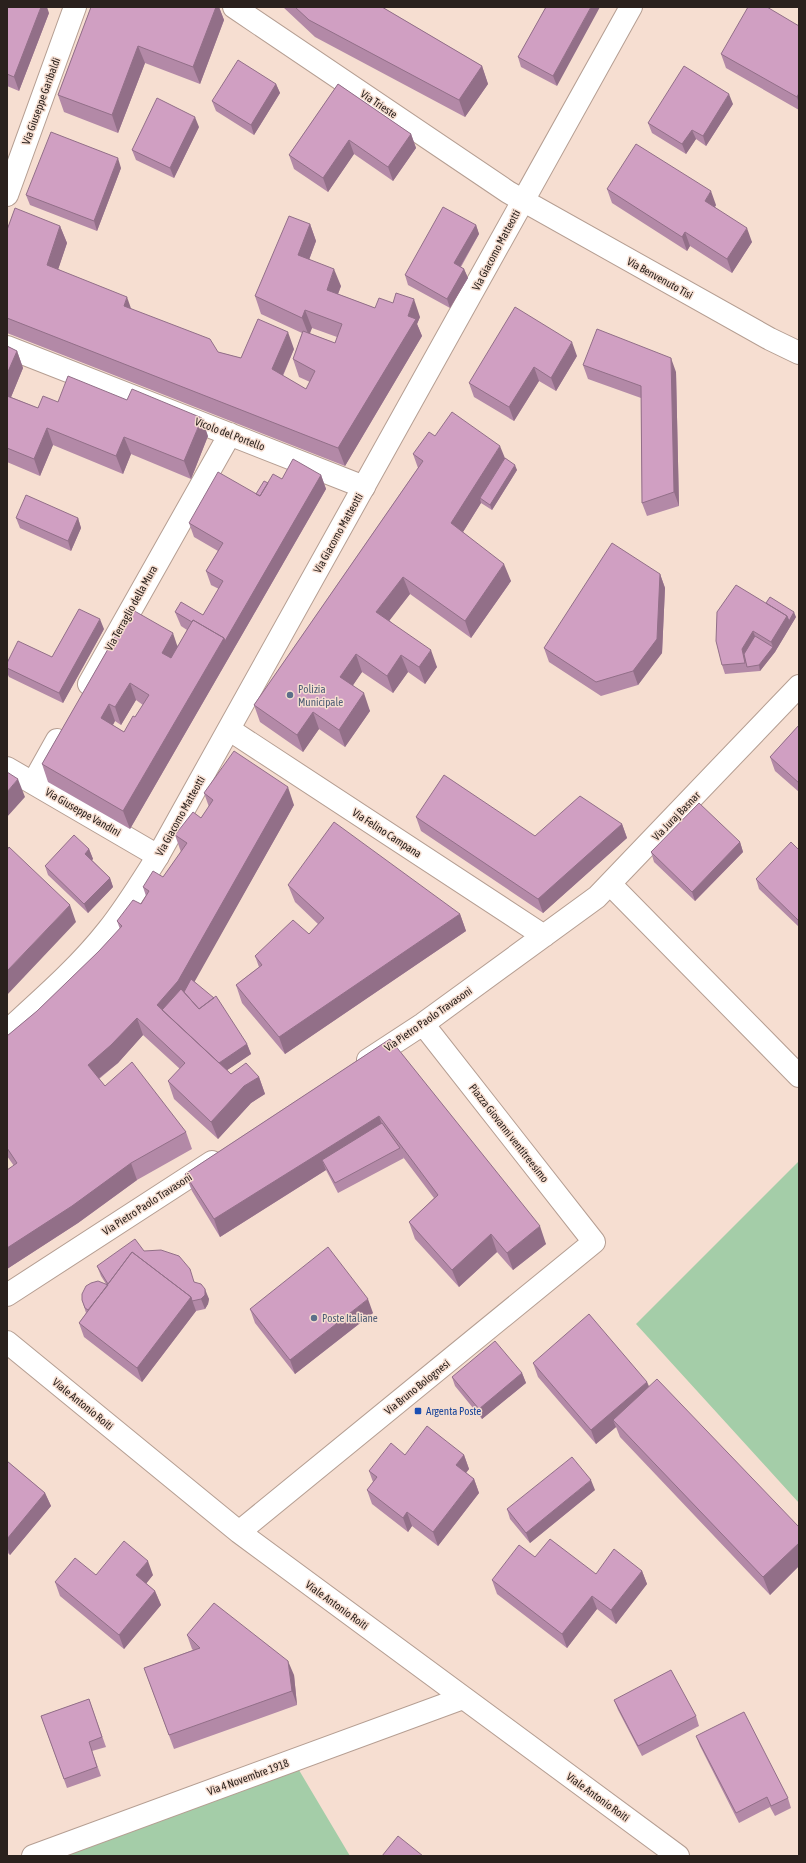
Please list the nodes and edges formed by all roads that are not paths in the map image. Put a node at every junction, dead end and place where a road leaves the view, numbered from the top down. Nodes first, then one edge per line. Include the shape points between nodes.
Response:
1 (76, 7) edge
2 (234, 7) edge
3 (631, 7) edge
4 (254, 12) edge
5 (7, 195) edge
6 (523, 201) junction
7 (7, 347) edge
8 (799, 352) edge
9 (230, 434) junction
10 (364, 487) junction
11 (799, 686) edge
12 (79, 701) edge
13 (68, 721) edge
14 (230, 730) junction
15 (7, 768) edge
16 (33, 783) junction
17 (158, 856) junction
18 (611, 884) junction
19 (544, 936) junction
20 (423, 1024) junction
21 (7, 1031) edge
22 (350, 1072) edge
23 (799, 1076) edge
24 (232, 1149) edge
25 (594, 1242) joint
26 (7, 1295) edge
27 (7, 1342) edge
28 (239, 1532) junction
29 (463, 1698) junction
30 (33, 1856) edge
31 (678, 1856) edge

1 - 5 street, Via Giuseppe Garibaldi
2 - 4 street, Via Trieste
3 - 6 street, Via Giacomo Matteotti
4 - 6 street, Via Trieste
6 - 8 street, Via Benvenuto Tisi via 770,339
6 - 10 street, Via Giacomo Matteotti
7 - 9 street, Vicolo del Portello
9 - 10 street, Vicolo del Portello
9 - 12 street, Via Terraglio della Mura
10 - 14 street, Via Giacomo Matteotti
11 - 18 street, Via Juraj Basnar
13 - 16 street
14 - 17 street, Via Giacomo Matteotti
14 - 19 street, Via Felino Campana
15 - 16 street, Via Giuseppe Vandini
16 - 17 street, Via Giuseppe Vandini
17 - 21 street, Via Giacomo Matteotti via 135,894 108,930 63,978
18 - 19 street, Via Juraj Basnar
18 - 23 street
19 - 20 street, Via Pietro Paolo Travasoni
20 - 22 street, Via Pietro Paolo Travasoni
20 - 25 street, Piazza Giovanni ventitreesimo
24 - 26 street, Via Pietro Paolo Travasoni
25 - 28 street, Via Bruno Bolognesi
27 - 28 street, Viale Antonio Roiti
28 - 29 street, Viale Antonio Roiti
29 - 30 street, Via 4 Novembre 1918
29 - 31 street, Viale Antonio Roiti

